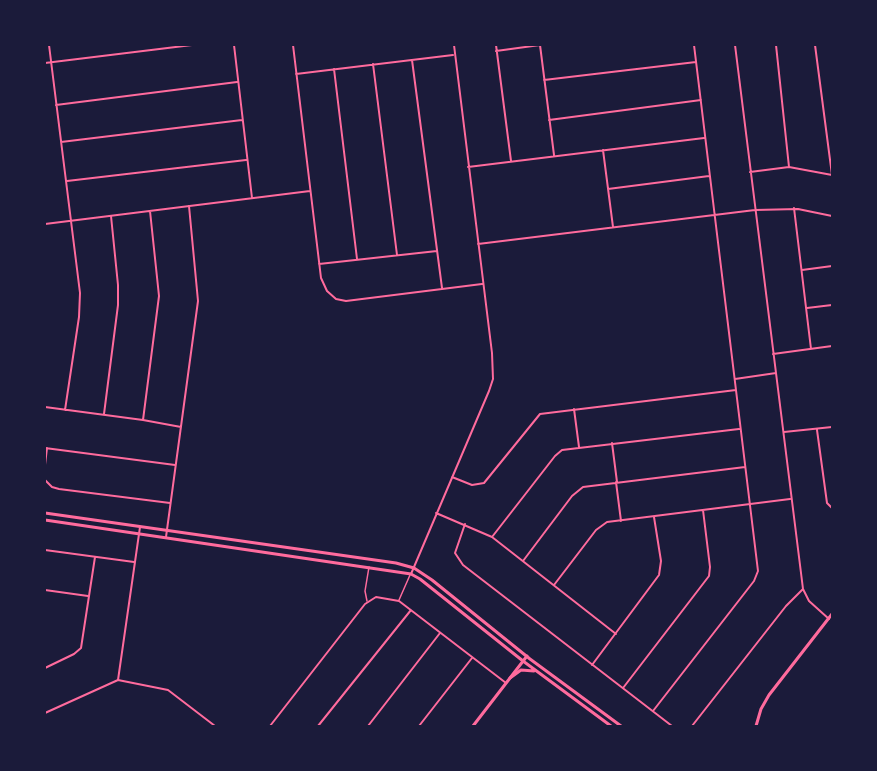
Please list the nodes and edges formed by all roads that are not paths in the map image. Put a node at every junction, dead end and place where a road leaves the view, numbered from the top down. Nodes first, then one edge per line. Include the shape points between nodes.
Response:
1 (49, 45) edge
2 (192, 45) edge
3 (234, 45) edge
4 (292, 45) edge
5 (454, 45) edge
6 (496, 45) edge
7 (540, 45) edge
8 (694, 45) edge
9 (735, 45) edge
10 (776, 45) edge
11 (815, 45) edge
12 (496, 51) junction
13 (455, 55) junction
14 (412, 60) junction
15 (51, 62) junction
16 (45, 63) edge
17 (696, 63) junction
18 (373, 64) junction
19 (334, 69) junction
20 (296, 74) junction
21 (544, 80) junction
22 (237, 82) junction
23 (701, 100) junction
24 (56, 105) junction
25 (242, 120) junction
26 (549, 120) junction
27 (705, 138) junction
28 (61, 142) junction
29 (603, 150) junction
30 (554, 155) junction
31 (246, 160) junction
32 (511, 161) junction
33 (468, 166) junction
34 (789, 167) junction
35 (750, 172) junction
36 (832, 175) edge
37 (710, 176) junction
38 (66, 181) junction
39 (608, 189) junction
40 (310, 191) junction
41 (252, 198) junction
42 (189, 206) junction
43 (794, 208) junction
44 (755, 210) junction
45 (150, 211) junction
46 (715, 215) junction
47 (111, 216) junction
48 (832, 216) edge
49 (70, 222) junction
50 (45, 224) edge
51 (614, 228) junction
52 (478, 244) junction
53 (437, 251) junction
54 (397, 255) junction
55 (357, 260) junction
56 (319, 264) junction
57 (832, 266) edge
58 (802, 270) junction
59 (483, 283) junction
60 (442, 288) junction
61 (832, 305) edge
62 (807, 308) junction
63 (832, 346) edge
64 (811, 348) junction
65 (773, 354) junction
66 (776, 373) junction
67 (735, 379) junction
68 (736, 390) junction
69 (45, 407) edge
70 (574, 409) junction
71 (64, 410) junction
72 (104, 414) junction
73 (143, 420) junction
74 (181, 427) junction
75 (832, 427) edge
76 (741, 428) junction
77 (817, 429) junction
78 (783, 432) junction
79 (612, 443) junction
80 (579, 447) junction
81 (46, 448) edge
82 (45, 465) edge
83 (175, 465) junction
84 (745, 467) junction
85 (452, 477) junction
86 (45, 480) edge
87 (616, 482) junction
88 (791, 498) junction
89 (171, 503) junction
90 (749, 503) junction
91 (832, 508) edge
92 (703, 509) junction
93 (45, 513) edge
94 (436, 513) junction
95 (654, 517) junction
96 (45, 520) edge
97 (621, 520) junction
98 (465, 524) junction
99 (140, 526) junction
100 (167, 530) junction
101 (139, 534) junction
102 (492, 537) junction
103 (166, 538) junction
104 (45, 550) edge
105 (95, 557) junction
106 (523, 561) junction
107 (134, 562) junction
108 (369, 566) junction
109 (414, 568) junction
110 (411, 574) junction
111 (554, 585) junction
112 (803, 589) junction
113 (45, 590) edge
114 (88, 596) junction
115 (399, 601) junction
116 (367, 602) junction
117 (411, 610) junction
118 (832, 614) edge
119 (830, 620) edge
120 (440, 633) junction
121 (616, 634) junction
122 (527, 656) junction
123 (472, 658) junction
124 (523, 661) junction
125 (592, 666) junction
126 (45, 668) edge
127 (538, 673) junction
128 (510, 678) junction
129 (118, 680) junction
130 (506, 684) junction
131 (623, 688) junction
132 (653, 711) junction
133 (45, 713) edge
134 (215, 726) edge
135 (270, 726) edge
136 (318, 726) edge
137 (368, 726) edge
138 (419, 726) edge
139 (473, 726) edge
140 (611, 726) edge
141 (621, 726) edge
142 (672, 726) edge
143 (692, 726) edge
144 (756, 726) edge

1 - 15 street
2 - 15 street
3 - 22 street
4 - 20 street
5 - 13 street
6 - 12 street
7 - 12 street
7 - 21 street
8 - 17 street
9 - 35 street
10 - 34 street
11 - 36 street
12 - 32 street
13 - 14 street
13 - 33 street
14 - 18 street
14 - 53 street
15 - 16 street
15 - 24 street
17 - 21 street
17 - 23 street
18 - 19 street
18 - 54 street
19 - 20 street
19 - 55 street
20 - 40 street
21 - 26 street
22 - 24 street
22 - 25 street
23 - 26 street
23 - 27 street
24 - 28 street
25 - 28 street
25 - 31 street
26 - 30 street
27 - 29 street
27 - 37 street
28 - 38 street
29 - 30 street
29 - 39 street
30 - 32 street
31 - 38 street
31 - 41 street
32 - 33 street
33 - 52 street
34 - 35 street
34 - 36 street
35 - 44 street
37 - 39 street
37 - 46 street
38 - 49 street
39 - 51 street
40 - 41 street
40 - 56 street
41 - 42 street
42 - 45 street
42 - 74 street via 198,301
43 - 44 street
43 - 48 street
43 - 58 street
44 - 46 street
44 - 65 street
45 - 47 street
45 - 73 street via 159,296
46 - 51 street
46 - 67 street
47 - 49 street
47 - 72 street via 118,305
49 - 50 street
49 - 71 street via 80,293
51 - 52 street
52 - 59 street
53 - 54 street
53 - 60 street
54 - 55 street
55 - 56 street
56 - 60 street via 323,285 341,300
57 - 58 street
58 - 62 street
59 - 60 street
59 - 85 street via 493,379
61 - 62 street
62 - 64 street
63 - 64 street
64 - 65 street
65 - 66 street
66 - 67 street
66 - 78 street
67 - 68 street
68 - 70 street
68 - 76 street
69 - 71 street
70 - 80 street
70 - 85 street via 537,416 481,484 472,485
71 - 72 street
72 - 73 street
73 - 74 street
74 - 83 street
75 - 77 street
76 - 79 street
76 - 84 street
77 - 78 street
77 - 91 street via 826,502
78 - 88 street
79 - 80 street
79 - 87 street
80 - 102 street via 558,453
81 - 82 street
81 - 83 street
83 - 89 street
84 - 87 street
84 - 90 street
85 - 94 street
86 - 89 street via 59,489
87 - 97 street
87 - 106 street via 578,490
88 - 90 street
88 - 112 street
89 - 100 street
90 - 92 street
90 - 132 street via 758,564 754,581
92 - 95 street
92 - 131 street via 708,576
93 - 99 main road
94 - 98 street
94 - 109 street
95 - 97 street
95 - 121 street via 661,561 659,575
96 - 101 main road
97 - 111 street via 599,526
98 - 102 street
98 - 125 street via 455,553 459,562
99 - 100 main road
99 - 101 street
100 - 103 street
100 - 109 main road
101 - 103 main road
101 - 107 street
102 - 106 street
103 - 108 main road
104 - 105 street
105 - 107 street
105 - 114 street
106 - 111 street
107 - 129 street
108 - 110 main road
108 - 116 street
109 - 110 street
109 - 122 main road
110 - 115 street
110 - 124 main road
111 - 121 street
112 - 119 street via 809,601
112 - 143 street
113 - 114 street
114 - 126 street via 81,648
115 - 116 street via 379,597
115 - 117 street
116 - 135 street
117 - 120 street
117 - 136 street
118 - 119 main road
119 - 144 main road via 769,695
120 - 123 street
120 - 137 street
121 - 125 street
122 - 124 main road
122 - 141 main road
123 - 130 street
123 - 138 street
124 - 127 main road
124 - 128 main road
125 - 131 street
127 - 128 main road via 523,669
127 - 140 main road
128 - 130 main road
129 - 133 street
129 - 134 street via 168,690
130 - 139 main road
131 - 132 street
132 - 142 street

